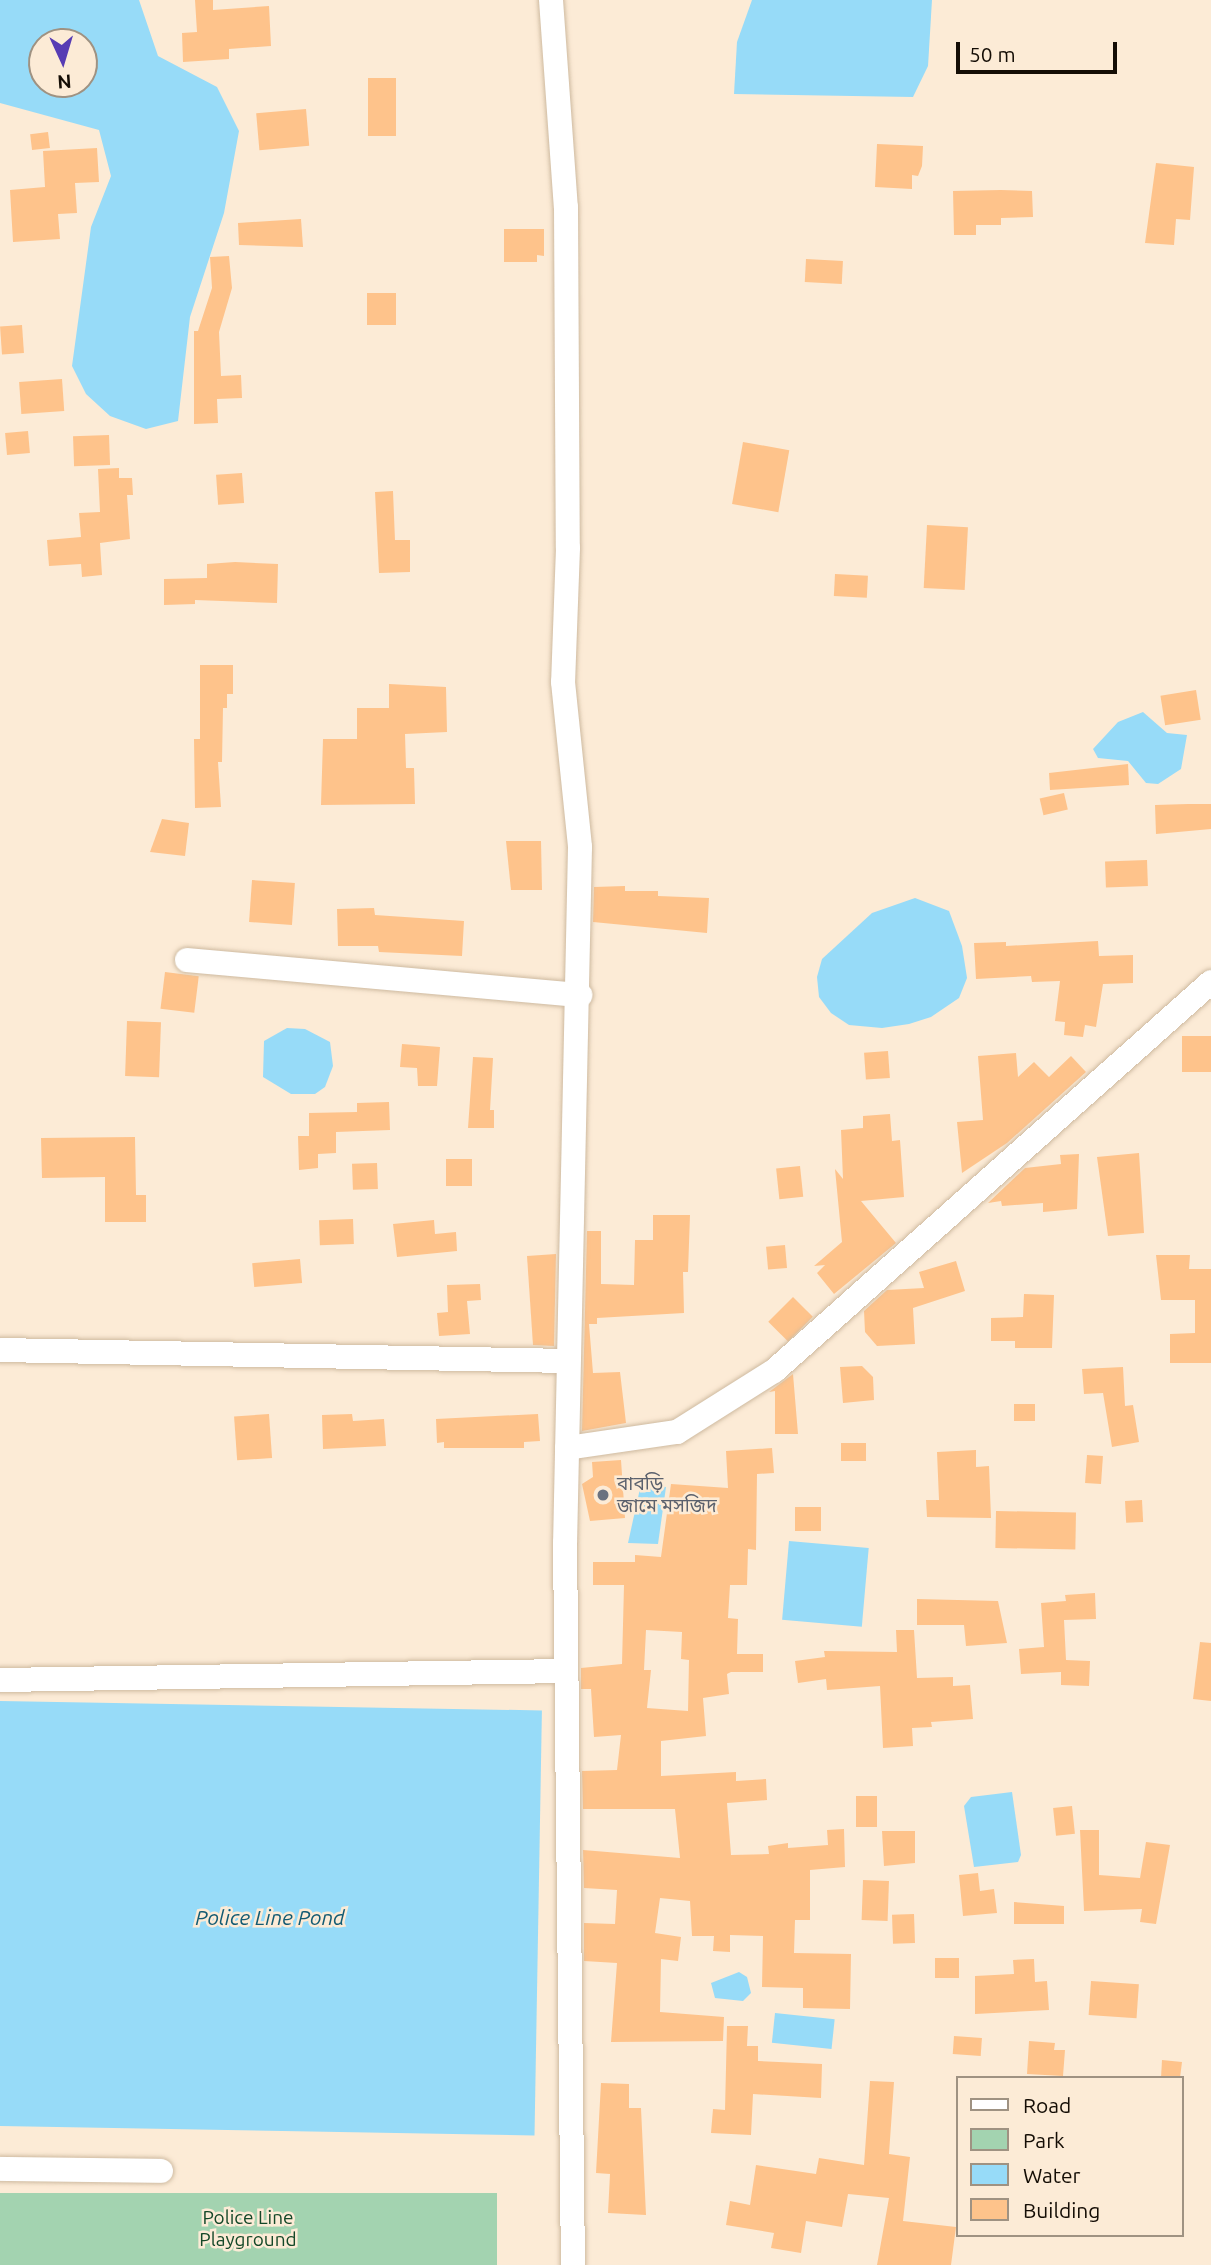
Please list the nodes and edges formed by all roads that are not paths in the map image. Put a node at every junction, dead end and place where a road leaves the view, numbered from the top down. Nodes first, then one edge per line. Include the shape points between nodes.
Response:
1 (551, 0) edge
2 (187, 960) dead end
3 (1211, 982) edge
4 (580, 995) junction
5 (0, 1350) edge
6 (566, 1361) junction
7 (567, 1448) junction
8 (566, 1671) junction
9 (0, 1680) edge
10 (0, 2169) edge
11 (161, 2171) dead end
12 (573, 2265) edge

1 - 4 street via 566,207 568,548 563,682 580,847
2 - 4 street
3 - 7 street via 774,1371 677,1432
4 - 6 street
5 - 6 street
6 - 7 street
7 - 8 street
8 - 9 street
8 - 12 street
10 - 11 street

